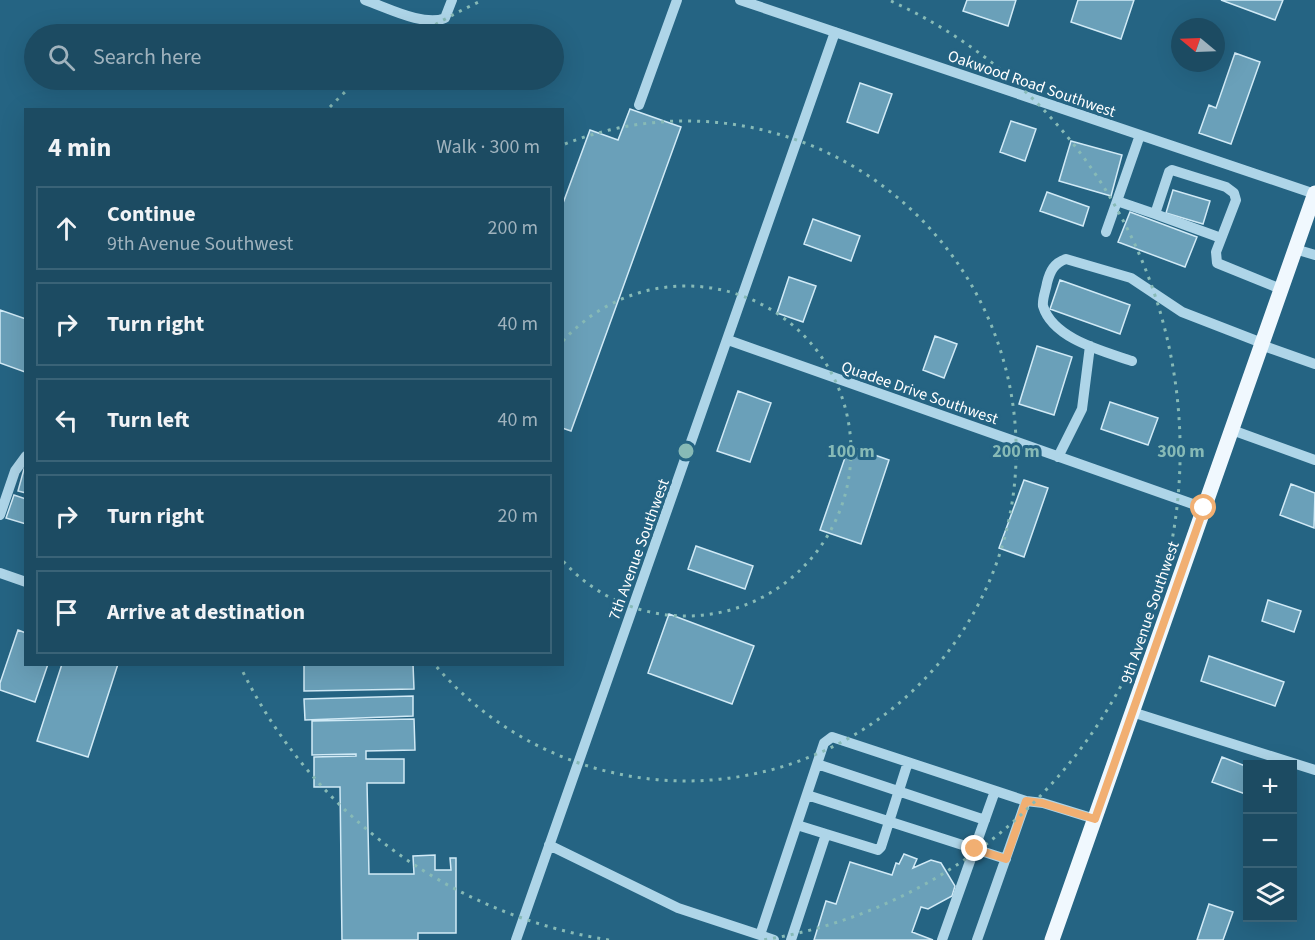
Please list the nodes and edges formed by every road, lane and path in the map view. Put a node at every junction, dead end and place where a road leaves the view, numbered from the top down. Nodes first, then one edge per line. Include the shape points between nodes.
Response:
1 (365, 0) edge
2 (452, 0) edge
3 (677, 0) edge
4 (740, 0) edge
5 (835, 32) junction
6 (639, 105) dead end
7 (1140, 135) junction
8 (1315, 194) edge
9 (1117, 201) junction
10 (1155, 214) junction
11 (1106, 232) dead end
12 (1221, 238) junction
13 (1295, 249) junction
14 (1315, 255) edge
15 (1281, 289) junction
16 (728, 340) junction
17 (1262, 344) junction
18 (1089, 346) junction
19 (1132, 361) dead end
20 (1315, 364) edge
21 (1232, 430) junction
22 (1058, 457) junction
23 (24, 459) edge
24 (1315, 460) edge
25 (1204, 508) junction
26 (0, 515) edge
27 (0, 573) edge
28 (24, 581) edge
29 (1132, 712) junction
30 (908, 762) junction
31 (818, 764) junction
32 (1315, 770) edge
33 (995, 790) junction
34 (898, 791) junction
35 (807, 795) junction
36 (1026, 801) junction
37 (1095, 819) junction
38 (985, 820) junction
39 (888, 822) junction
40 (797, 825) junction
41 (826, 834) junction
42 (549, 845) junction
43 (975, 849) junction
44 (1006, 859) junction
45 (760, 935) junction
46 (516, 940) edge
47 (774, 940) edge
48 (791, 940) edge
49 (942, 940) edge
50 (977, 940) edge
51 (1052, 940) edge

1 - 2 street via 421,20 439,21 445,18
3 - 6 street
4 - 5 street, Oakwood Road Southwest
5 - 7 street, Oakwood Road Southwest
5 - 16 street, 7th Avenue Southwest
7 - 8 street, Oakwood Road Southwest
7 - 9 street
8 - 13 main road, 9th Avenue Southwest
9 - 10 street
9 - 11 street
10 - 12 street
10 - 12 street via 1172,170 1226,187 1236,200
12 - 15 street via 1217,263
13 - 14 street
13 - 15 main road, 9th Avenue Southwest
15 - 17 main road, 9th Avenue Southwest
16 - 22 street, Quadee Drive Southwest
16 - 42 street, 7th Avenue Southwest
17 - 18 street via 1182,312 1131,278 1066,259 1058,261 1050,273 1042,303 1051,322
17 - 20 street
17 - 21 main road, 9th Avenue Southwest
18 - 19 street
18 - 22 street via 1082,409
21 - 24 street
21 - 25 main road, 9th Avenue Southwest
22 - 25 street, Quadee Drive Southwest
23 - 26 street via 15,471
25 - 29 main road, 9th Avenue Southwest
27 - 28 street
29 - 32 street
29 - 37 main road, 9th Avenue Southwest
30 - 31 street via 832,737 824,743
30 - 33 street
30 - 34 street
31 - 34 street
31 - 35 street
33 - 36 street
33 - 38 street
34 - 38 street
34 - 39 street
35 - 39 street
35 - 40 street
36 - 37 street
36 - 44 street
37 - 51 main road, 9th Avenue Southwest
38 - 43 street
39 - 41 street via 878,850
39 - 43 street
40 - 41 street
40 - 45 street
41 - 48 street
42 - 45 street via 678,908
42 - 46 street, 7th Avenue Southwest
43 - 44 street
43 - 49 street
44 - 50 street
45 - 47 street

